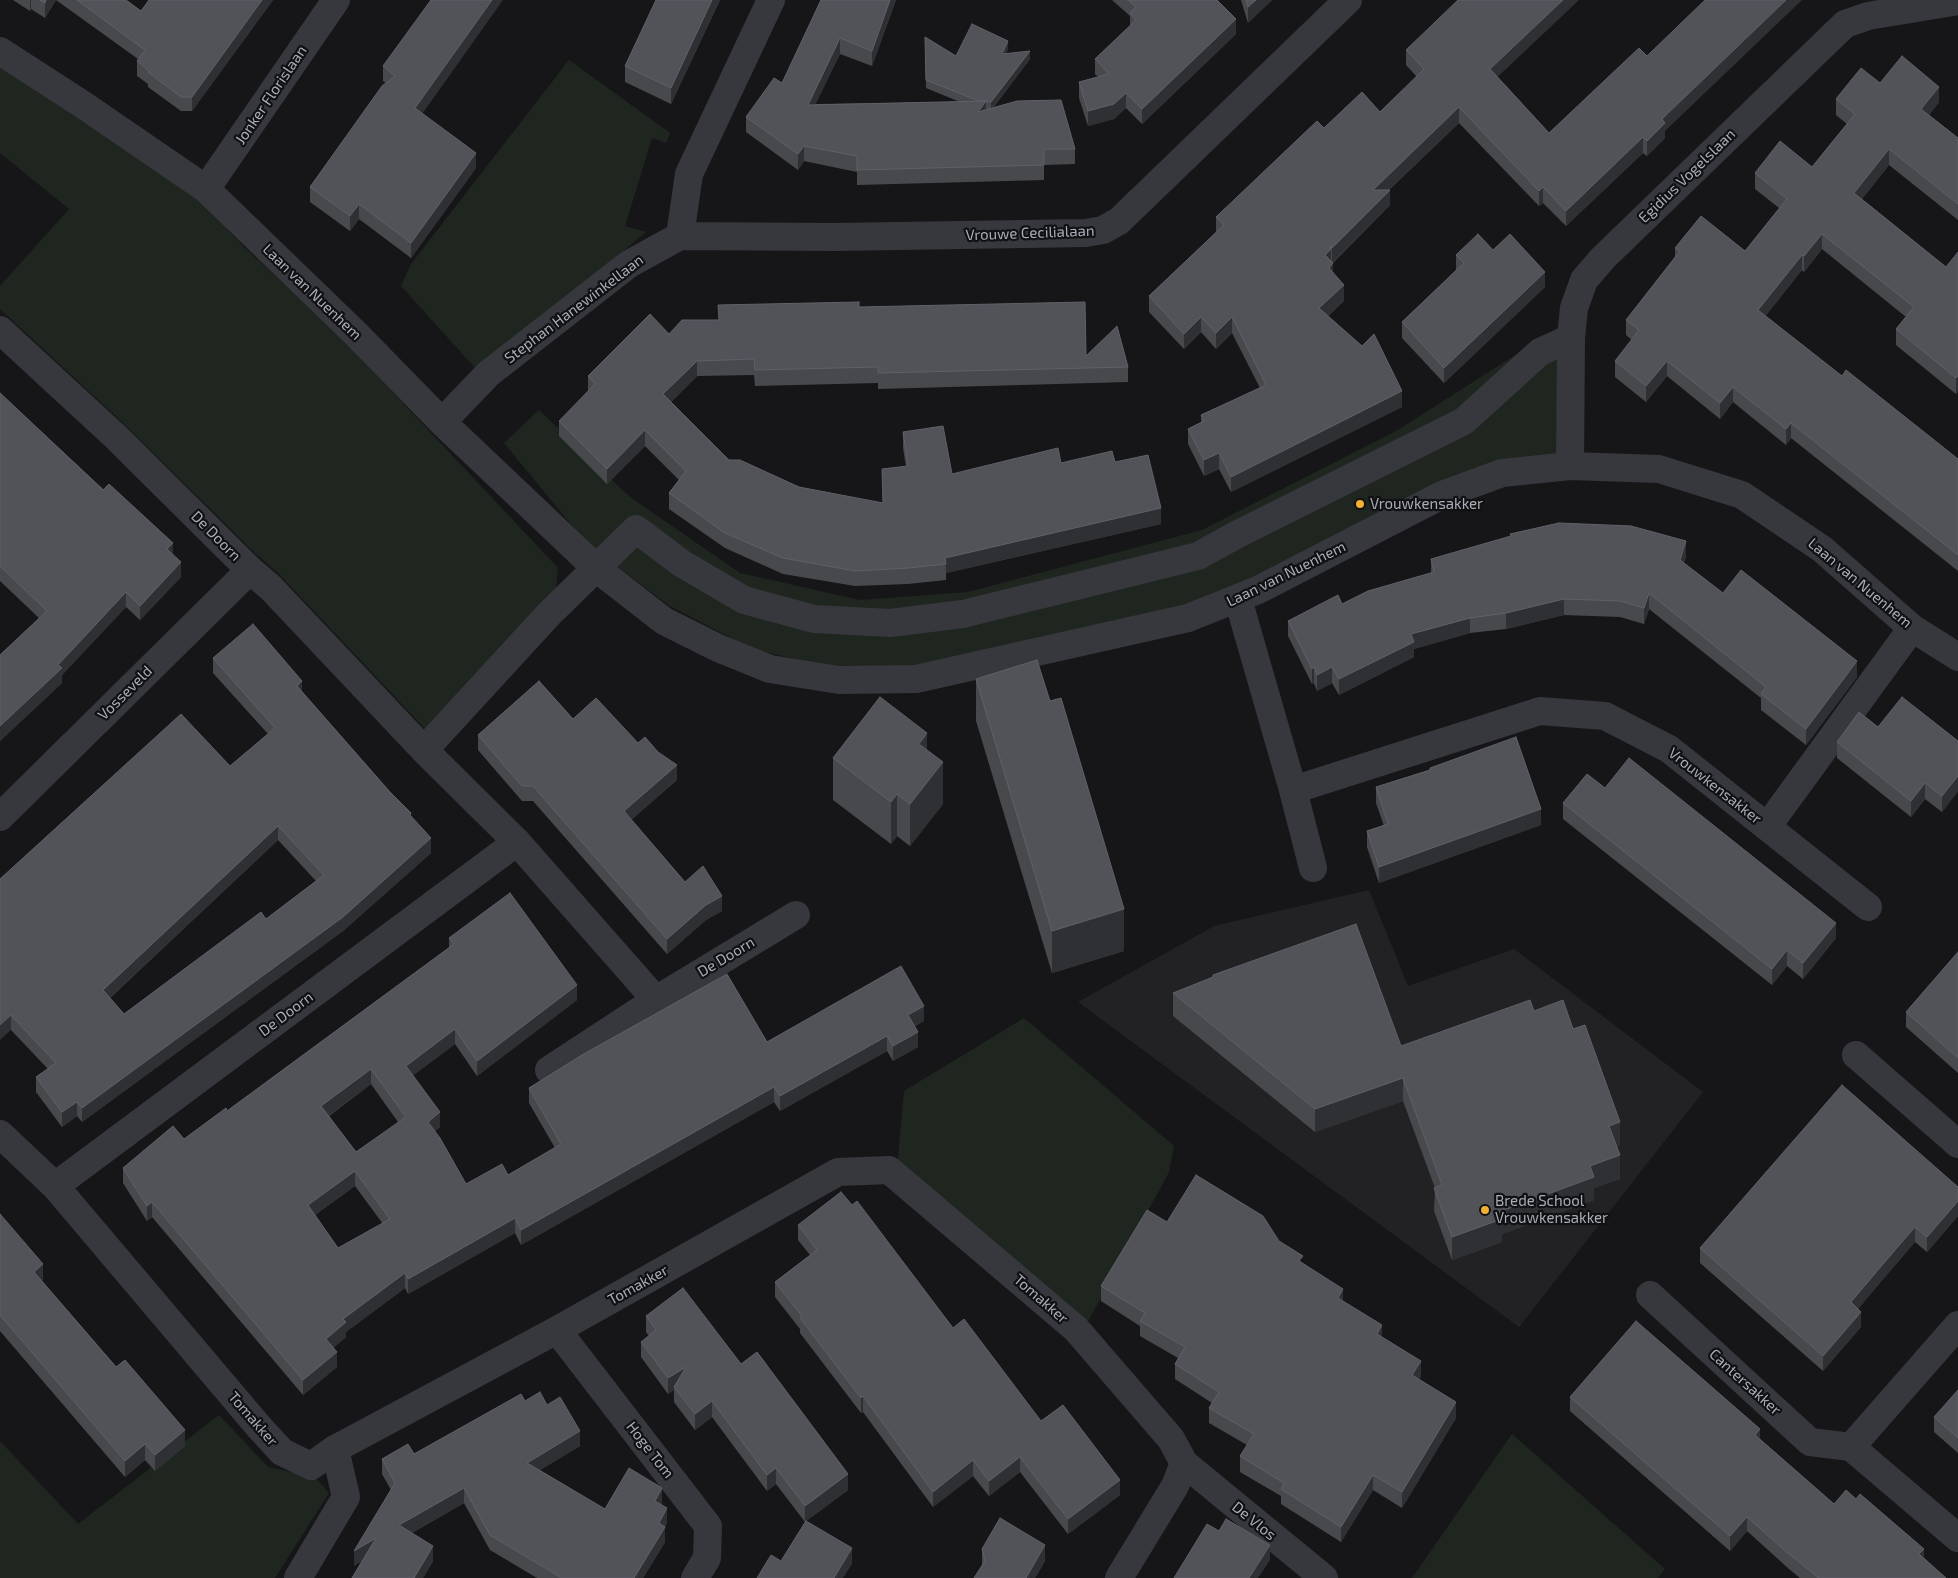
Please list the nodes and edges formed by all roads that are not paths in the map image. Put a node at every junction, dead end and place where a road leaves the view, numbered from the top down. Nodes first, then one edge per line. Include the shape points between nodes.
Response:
1 (336, 0) edge
2 (771, 0) edge
3 (1348, 0) edge
4 (1958, 1) edge
5 (0, 52) edge
6 (206, 189) junction
7 (680, 236) junction
8 (0, 330) edge
9 (1571, 338) junction
10 (442, 422) junction
11 (1570, 466) junction
12 (596, 568) junction
13 (250, 570) junction
14 (1238, 599) junction
15 (1912, 628) junction
16 (1953, 657) edge
17 (424, 750) junction
18 (1293, 790) junction
19 (0, 817) edge
20 (1767, 827) junction
21 (517, 842) junction
22 (1313, 868) dead end
23 (1868, 907) dead end
24 (796, 915) dead end
25 (656, 1000) junction
26 (1856, 1055) dead end
27 (549, 1070) dead end
28 (0, 1134) edge
29 (1958, 1144) edge
30 (55, 1186) junction
31 (1650, 1295) dead end
32 (1958, 1325) edge
33 (557, 1330) junction
34 (1851, 1447) junction
35 (334, 1449) junction
36 (1184, 1463) junction
37 (1958, 1538) edge
38 (298, 1578) edge
39 (694, 1578) edge
40 (1119, 1578) edge
41 (1324, 1578) edge

1 - 6 street, Jonker Florislaan
2 - 7 street via 689,174
3 - 7 street, Vrouwe Cecilialaan via 1119,221 1103,230 834,238
4 - 9 street, Egidius Vogelslaan via 1868,16 1845,24 1603,258 1584,280 1574,308
5 - 6 street, Laan van Nuenhem
6 - 10 street, Laan van Nuenhem
7 - 10 street, Stephan Hanewinkellaan via 621,270 488,374
8 - 13 street, De Doorn via 116,437
9 - 11 street, Egidius Vogelslaan
9 - 12 street via 1540,352 1464,421 1198,556 963,614 890,623 814,619 744,600 681,563 636,529
10 - 12 street, Laan van Nuenhem
11 - 14 street, Laan van Nuenhem via 1502,474 1442,495
11 - 15 street, Laan van Nuenhem via 1659,469 1742,495 1822,549
12 - 14 street, Laan van Nuenhem via 664,621 718,648 770,669 839,680 916,679 1188,618
12 - 17 street via 549,614
13 - 17 street, De Doorn via 271,588
13 - 19 street, Vosseveld
14 - 18 street
15 - 16 street, Laan van Nuenhem
15 - 20 street, Vrouwkensakker
17 - 21 street, De Doorn
18 - 20 street, Vrouwkensakker via 1540,711 1604,716 1669,749
18 - 22 street
20 - 23 street, Vrouwkensakker
21 - 25 street, De Doorn
21 - 30 street, De Doorn
24 - 25 street, De Doorn
25 - 27 street, De Doorn
26 - 29 street
28 - 30 street, Tomakker
30 - 35 street, Tomakker via 282,1452 311,1466
31 - 34 street, Cantersakker via 1810,1442
32 - 34 street
33 - 35 street, Tomakker
33 - 36 street, Tomakker via 838,1172 889,1170 1076,1329 1171,1438
33 - 39 street, Hoge Tom via 708,1526 707,1558
34 - 37 street
35 - 38 street via 346,1497
36 - 40 street via 1176,1486
36 - 41 street, De Vlos

